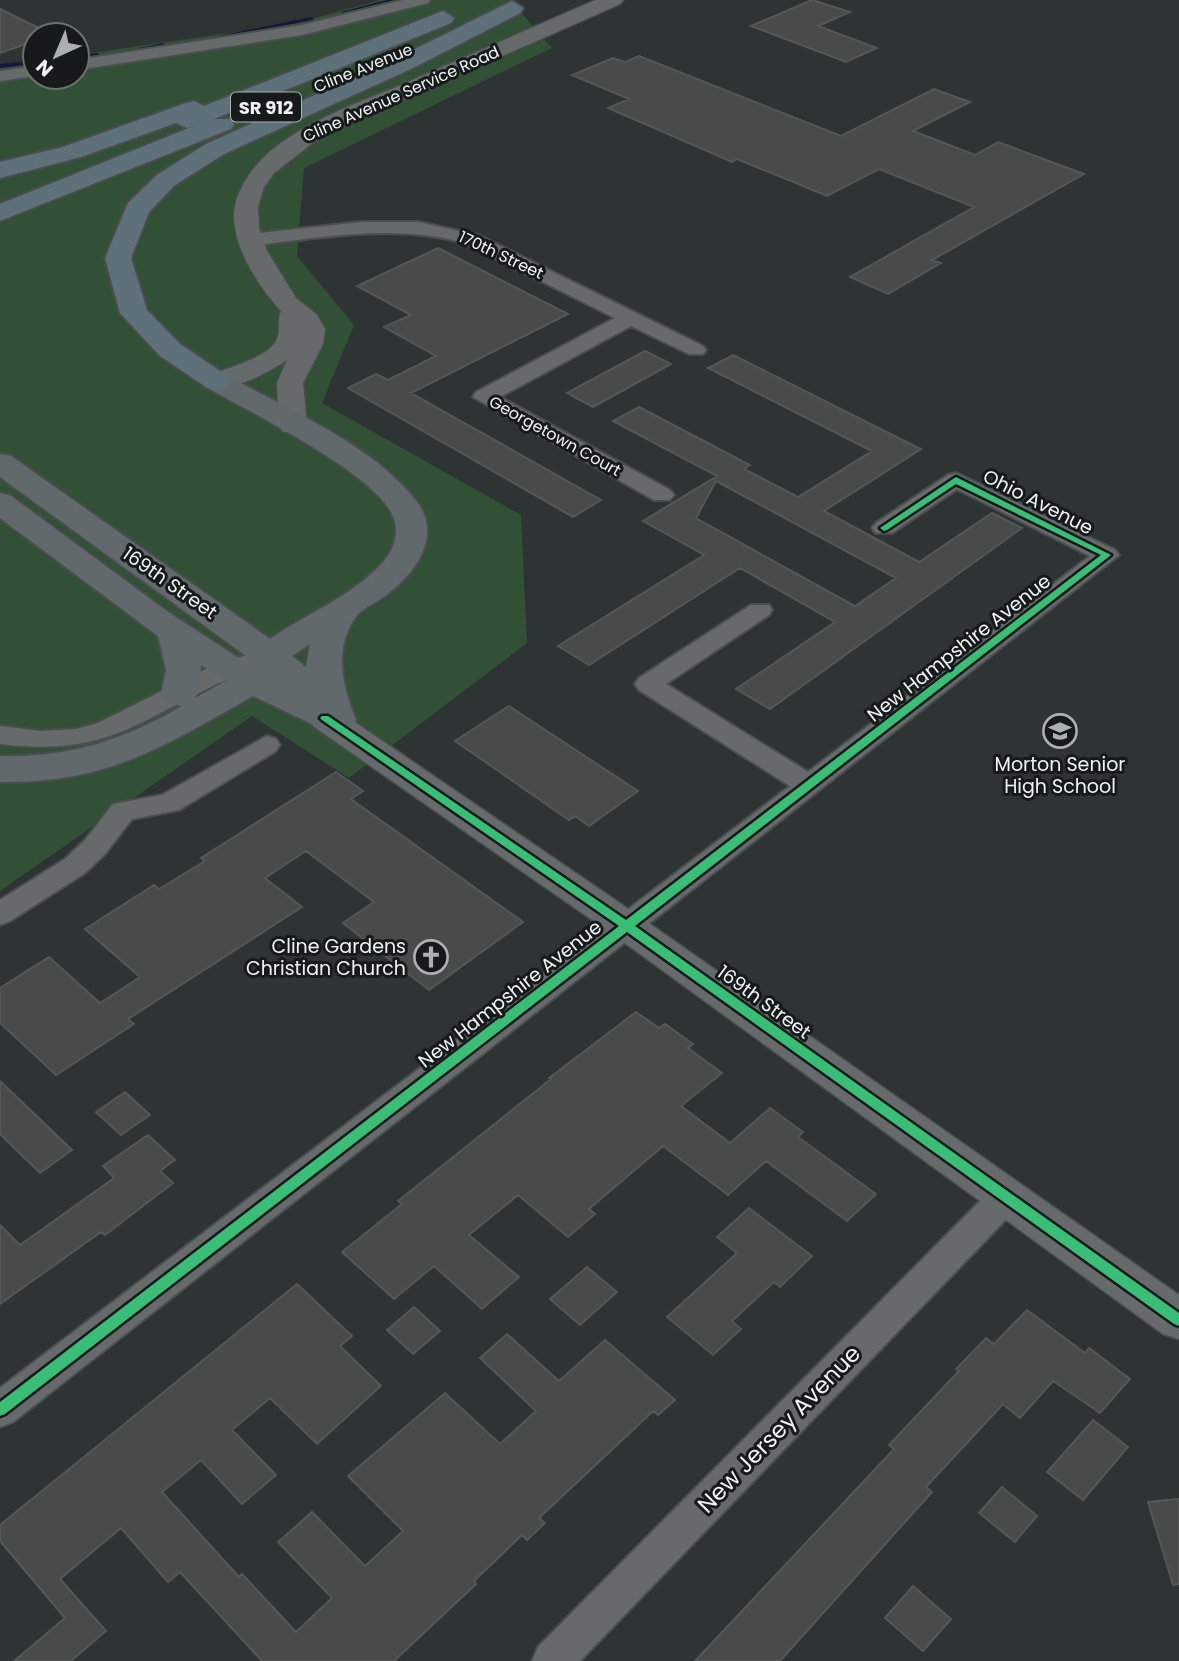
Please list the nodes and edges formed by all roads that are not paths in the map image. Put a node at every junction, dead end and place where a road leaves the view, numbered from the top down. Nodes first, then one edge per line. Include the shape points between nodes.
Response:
1 (422, 0) edge
2 (613, 0) edge
3 (511, 3) edge
4 (430, 24) junction
5 (91, 63) edge
6 (21, 73) edge
7 (0, 76) edge
8 (0, 170) edge
9 (0, 196) edge
10 (0, 214) edge
11 (249, 240) junction
12 (292, 310) junction
13 (631, 318) junction
14 (696, 350) dead end
15 (216, 381) junction
16 (293, 426) junction
17 (0, 463) edge
18 (662, 495) dead end
19 (0, 503) edge
20 (884, 528) dead end
21 (1107, 555) joint
22 (760, 610) dead end
23 (340, 614) junction
24 (172, 629) junction
25 (249, 669) junction
26 (179, 695) junction
27 (333, 723) junction
28 (0, 735) edge
29 (267, 745) dead end
30 (0, 769) edge
31 (810, 786) junction
32 (0, 914) edge
33 (627, 926) junction
34 (1006, 1197) junction
35 (1179, 1320) edge
36 (0, 1409) edge
37 (552, 1661) edge

1 - 5 street via 288,32
2 - 11 street, Cline Avenue Service Road via 346,115 292,144 269,162 250,192 244,221
3 - 4 highway, Cline Avenue / SR 912
3 - 10 highway, Cline Avenue / SR 912
3 - 15 highway via 405,63 215,149 166,180 137,209 118,258 134,313 170,350
4 - 8 highway via 72,152
4 - 9 highway, Cline Avenue / SR 912
6 - 7 street
11 - 12 street, Cline Avenue Service Road
11 - 13 street, 170th Street via 396,227 443,230 471,239
12 - 15 street via 288,346 249,370
12 - 16 street, Cline Avenue Service Road via 307,318 312,329 311,343 290,381
13 - 14 street, 170th Street
13 - 18 street, Georgetown Court via 484,397
15 - 16 main road
16 - 23 main road via 374,473 407,509 413,525 411,545 398,564
17 - 25 main road, 169th Street
19 - 24 main road, 169th Street
20 - 21 street, Ohio Avenue via 956,480
21 - 31 street, New Hampshire Avenue
22 - 31 street via 648,684
23 - 25 main road
23 - 27 main road via 324,652 324,688
24 - 25 main road, 169th Street
24 - 26 main road via 185,673
25 - 26 street
25 - 27 main road, 169th Street
25 - 30 main road via 164,732 125,750 89,761
26 - 28 street via 117,728 82,738 28,741
27 - 33 street, 169th Street
29 - 32 street via 169,803 123,811 75,866
31 - 33 street, New Hampshire Avenue
33 - 34 street, 169th Street
33 - 36 street, New Hampshire Avenue
34 - 35 street, 169th Street
34 - 37 street, New Jersey Avenue

